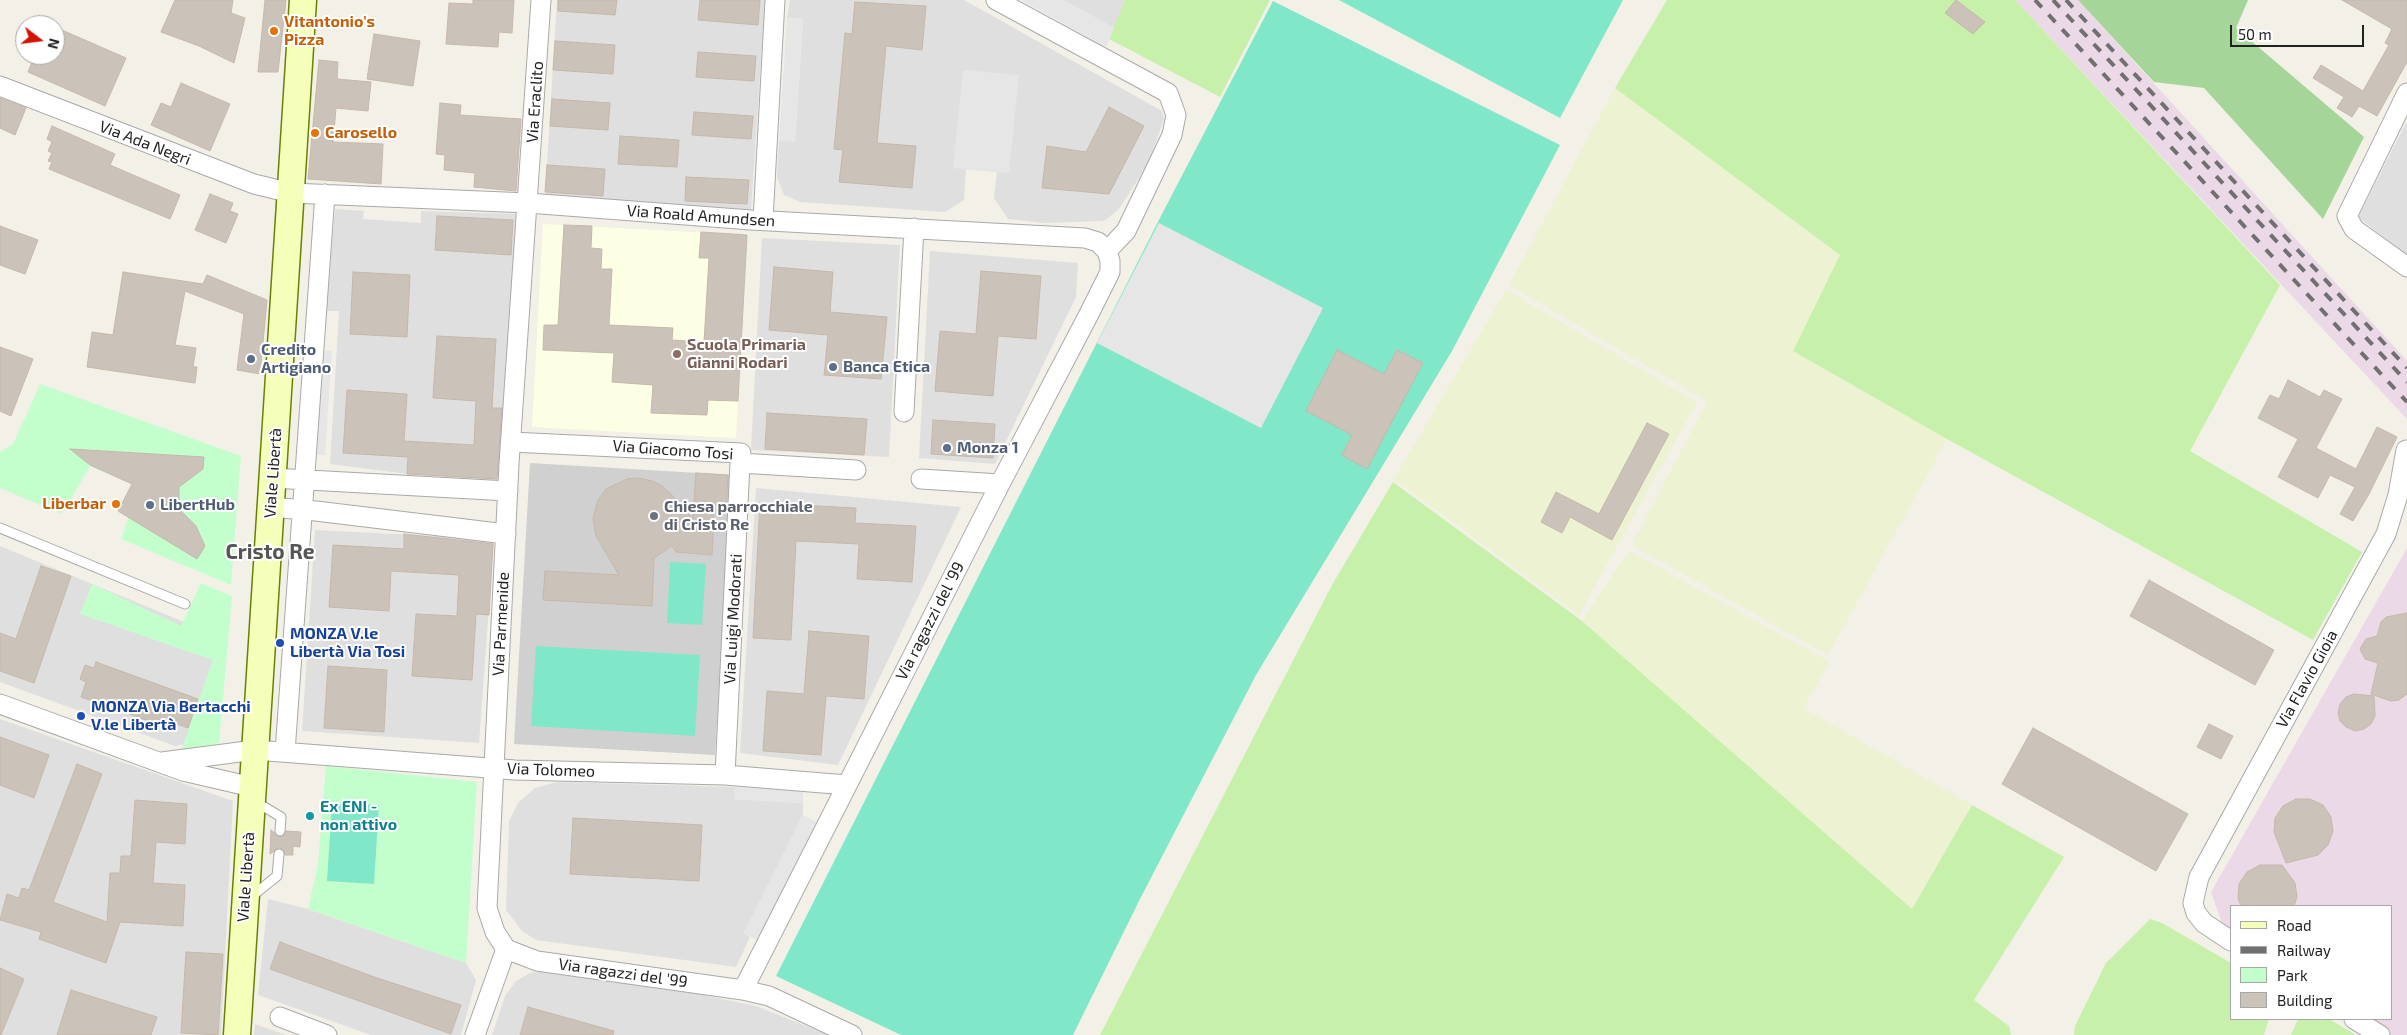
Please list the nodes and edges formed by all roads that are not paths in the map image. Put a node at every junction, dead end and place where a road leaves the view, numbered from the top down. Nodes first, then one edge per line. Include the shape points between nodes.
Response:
1 (303, 0) edge
2 (541, 0) edge
3 (775, 0) edge
4 (996, 0) edge
5 (0, 86) edge
6 (2407, 93) edge
7 (291, 193) junction
8 (325, 194) junction
9 (528, 203) junction
10 (763, 220) junction
11 (914, 228) junction
12 (1107, 251) junction
13 (2407, 267) edge
14 (904, 412) dead end
15 (511, 442) junction
16 (2406, 450) dead end
17 (740, 463) junction
18 (856, 470) dead end
19 (272, 478) junction
20 (921, 479) dead end
21 (304, 481) junction
22 (1000, 484) junction
23 (508, 491) junction
24 (270, 508) junction
25 (302, 510) junction
26 (0, 528) edge
27 (506, 534) junction
28 (185, 604) dead end
29 (0, 704) edge
30 (255, 750) junction
31 (286, 752) junction
32 (162, 762) junction
33 (493, 768) junction
34 (725, 775) junction
35 (847, 785) junction
36 (252, 793) junction
37 (280, 831) dead end
38 (278, 854) dead end
39 (245, 902) junction
40 (2230, 940) edge
41 (506, 949) junction
42 (743, 990) junction
43 (280, 1018) dead end
44 (2356, 1020) edge
45 (237, 1035) edge
46 (327, 1035) edge
47 (475, 1035) edge
48 (852, 1035) edge
49 (2380, 1035) edge

1 - 7 main road, Viale Libertà
2 - 9 street, Via Eraclito
3 - 10 street
4 - 12 street via 1168,93 1176,115 1172,135 1126,231
5 - 7 street, Via Ada Negri via 254,184
6 - 13 street via 2347,216 2354,229
7 - 8 street, Via Roald Amundsen
7 - 19 main road, Viale Libertà
8 - 9 street, Via Roald Amundsen
8 - 21 street, Viale Libertà
9 - 10 street, Via Roald Amundsen
9 - 15 street, Via Parmenide
10 - 11 street, Via Roald Amundsen
11 - 12 street, Via Roald Amundsen via 1085,238 1098,242
11 - 14 street
12 - 22 street, Via ragazzi del '99 via 1110,272
15 - 17 street, Via Giacomo Tosi via 741,453
15 - 23 street, Via Parmenide
16 - 40 street, Via Flavio Gioia via 2398,495 2386,534 2199,878 2193,903 2196,913 2204,923
17 - 18 street, Via Giacomo Tosi
17 - 34 street, Via Luigi Modorati
19 - 21 street
19 - 24 main road, Viale Libertà
20 - 22 street
21 - 23 street
21 - 25 street, Viale Libertà
22 - 35 street, Via ragazzi del '99
23 - 27 street, Via Parmenide
24 - 25 street
24 - 30 main road, Viale Libertà
25 - 27 street
25 - 31 street, Viale Libertà
26 - 28 lane
27 - 33 street, Via Parmenide
29 - 32 street
30 - 31 street, Via Tolomeo
30 - 32 street, Via Tolomeo
30 - 36 main road, Viale Libertà
31 - 33 street, Via Tolomeo
32 - 36 street
33 - 34 street, Via Tolomeo
33 - 41 street, Via Parmenide via 487,908 495,932
34 - 35 street, Via Tolomeo
35 - 42 street, Via ragazzi del '99
36 - 37 lane via 281,817
36 - 39 main road, Viale Libertà
38 - 39 lane via 277,876
39 - 45 main road, Viale Libertà
41 - 42 street, Via ragazzi del '99 via 537,961
41 - 47 street
42 - 48 street, Via ragazzi del '99 via 769,996
43 - 46 street
44 - 49 street

